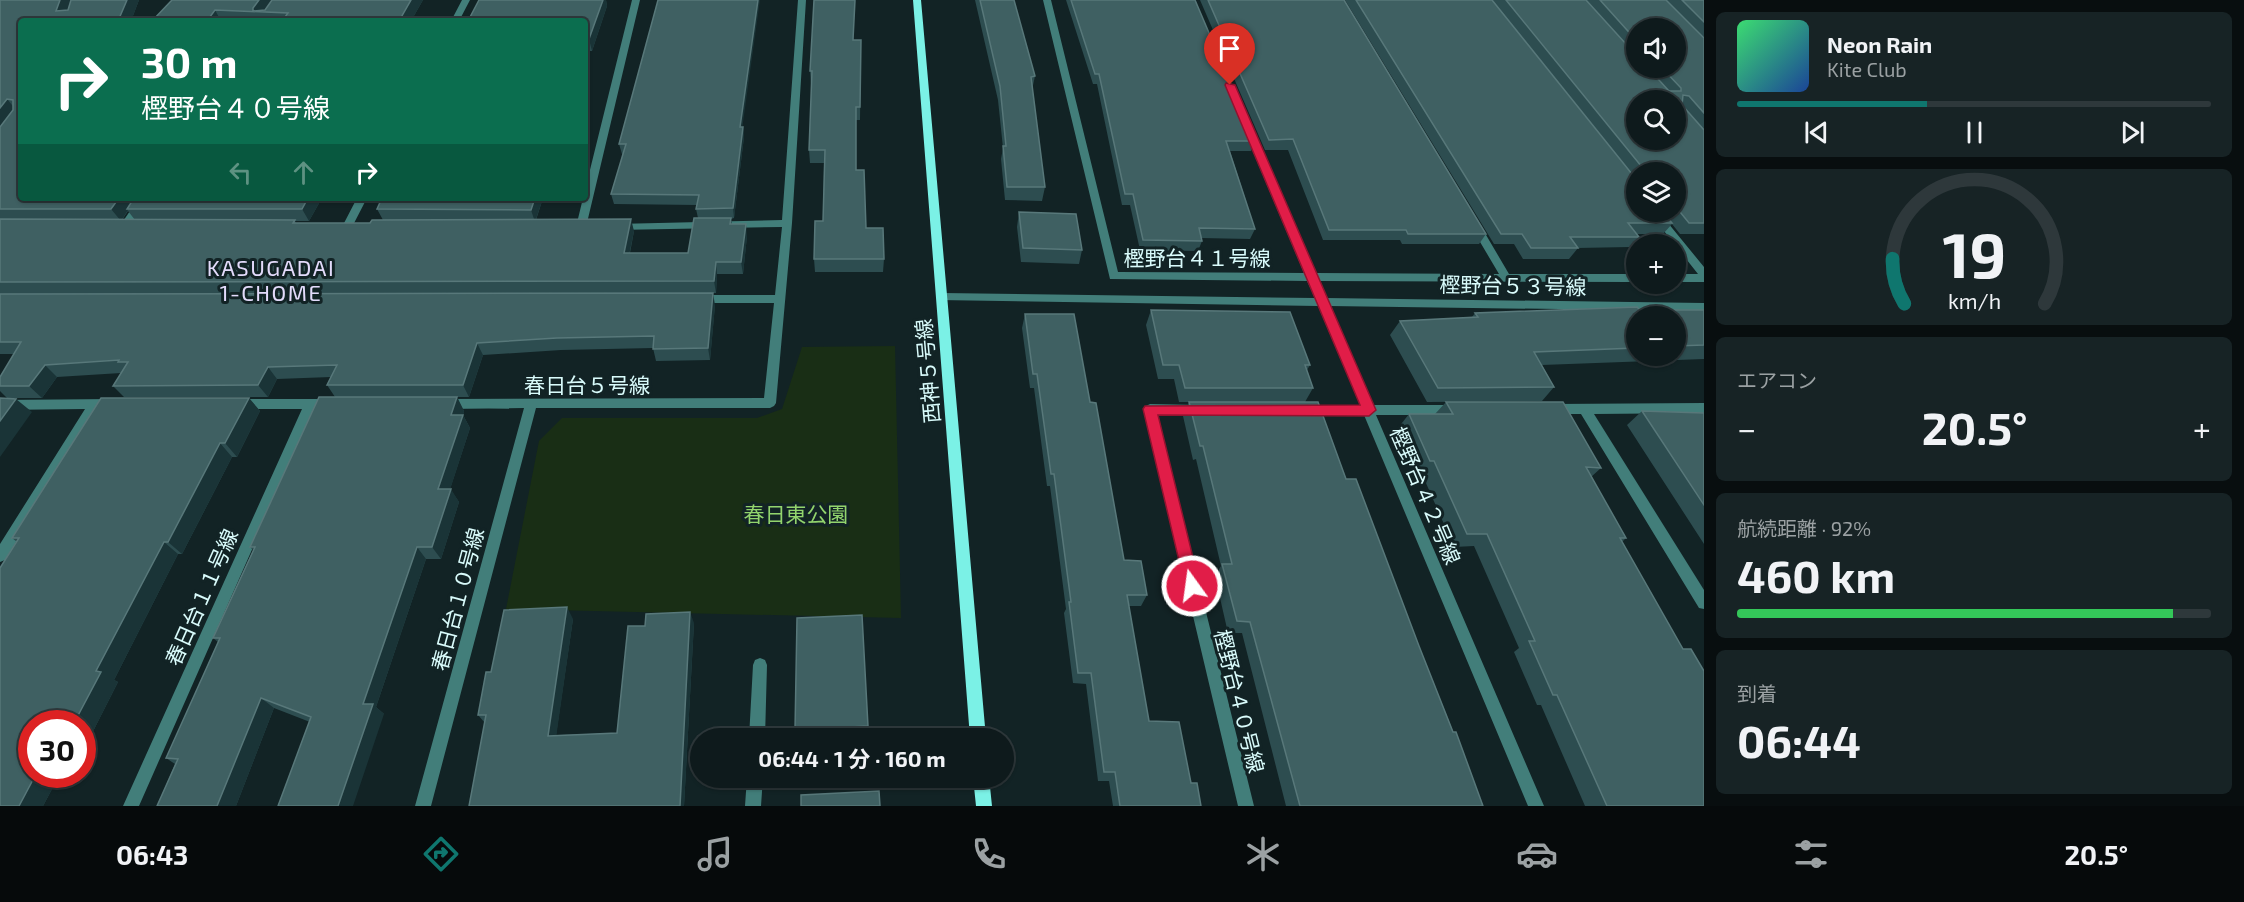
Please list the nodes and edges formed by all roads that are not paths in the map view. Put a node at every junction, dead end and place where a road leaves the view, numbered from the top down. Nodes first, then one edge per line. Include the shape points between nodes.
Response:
1 (466, 0) edge
2 (636, 0) edge
3 (802, 0) edge
4 (917, 0) edge
5 (1047, 0) edge
6 (457, 18) edge
7 (1244, 117) edge
8 (141, 201) edge
9 (360, 201) edge
10 (1469, 216) edge
11 (1662, 222) edge
12 (786, 223) junction
13 (136, 227) edge
14 (335, 227) edge
15 (347, 227) junction
16 (359, 227) edge
17 (569, 227) edge
18 (592, 227) junction
19 (1704, 276) edge
20 (1311, 277) junction
21 (1506, 277) junction
22 (1686, 277) edge
23 (1626, 278) edge
24 (942, 297) junction
25 (685, 299) edge
26 (780, 299) junction
27 (1322, 301) junction
28 (1704, 307) edge
29 (95, 404) junction
30 (131, 404) edge
31 (227, 404) edge
32 (310, 404) junction
33 (345, 404) edge
34 (438, 404) edge
35 (531, 404) junction
36 (0, 405) edge
37 (1704, 408) edge
38 (1540, 409) edge
39 (1585, 409) junction
40 (1219, 410) edge
41 (1288, 410) edge
42 (1369, 410) junction
43 (1471, 410) edge
44 (0, 556) edge
45 (1704, 603) edge
46 (760, 665) dead end
47 (757, 728) edge
48 (977, 728) edge
49 (754, 788) edge
50 (982, 788) edge
51 (131, 806) edge
52 (423, 806) edge
53 (753, 806) edge
54 (984, 806) edge
55 (1246, 806) edge
56 (1536, 806) edge

1 - 6 street
2 - 18 street
3 - 12 street, 春日台５号線
4 - 24 street, 西神５号線
5 - 20 street, 樫野台４１号線 via 1114,276
7 - 20 street, 樫野台４２号線
8 - 13 street via 119,226
9 - 15 street
10 - 21 street
11 - 19 street
12 - 18 street
12 - 26 street, 春日台５号線
14 - 15 street
15 - 16 street
17 - 18 street
19 - 22 street
20 - 21 street, 樫野台４１号線
20 - 27 street, 樫野台４２号線
21 - 23 street, 樫野台４１号線
24 - 27 street, 樫野台５３号線
24 - 48 street, 西神５号線
25 - 26 street
26 - 35 street, 春日台５号線 via 770,403
27 - 28 street, 樫野台５３号線
27 - 42 street, 樫野台４２号線
29 - 30 street
29 - 36 street
29 - 44 street
31 - 32 street
32 - 33 street
32 - 51 street, 春日台１１号線
34 - 35 street, 春日台５号線
35 - 52 street, 春日台１０号線
37 - 39 street
38 - 39 street
39 - 45 street
40 - 55 street, 樫野台４０号線 via 1150,409
41 - 42 street
42 - 43 street
42 - 56 street, 樫野台４２号線
46 - 47 street
49 - 53 street
50 - 54 street

